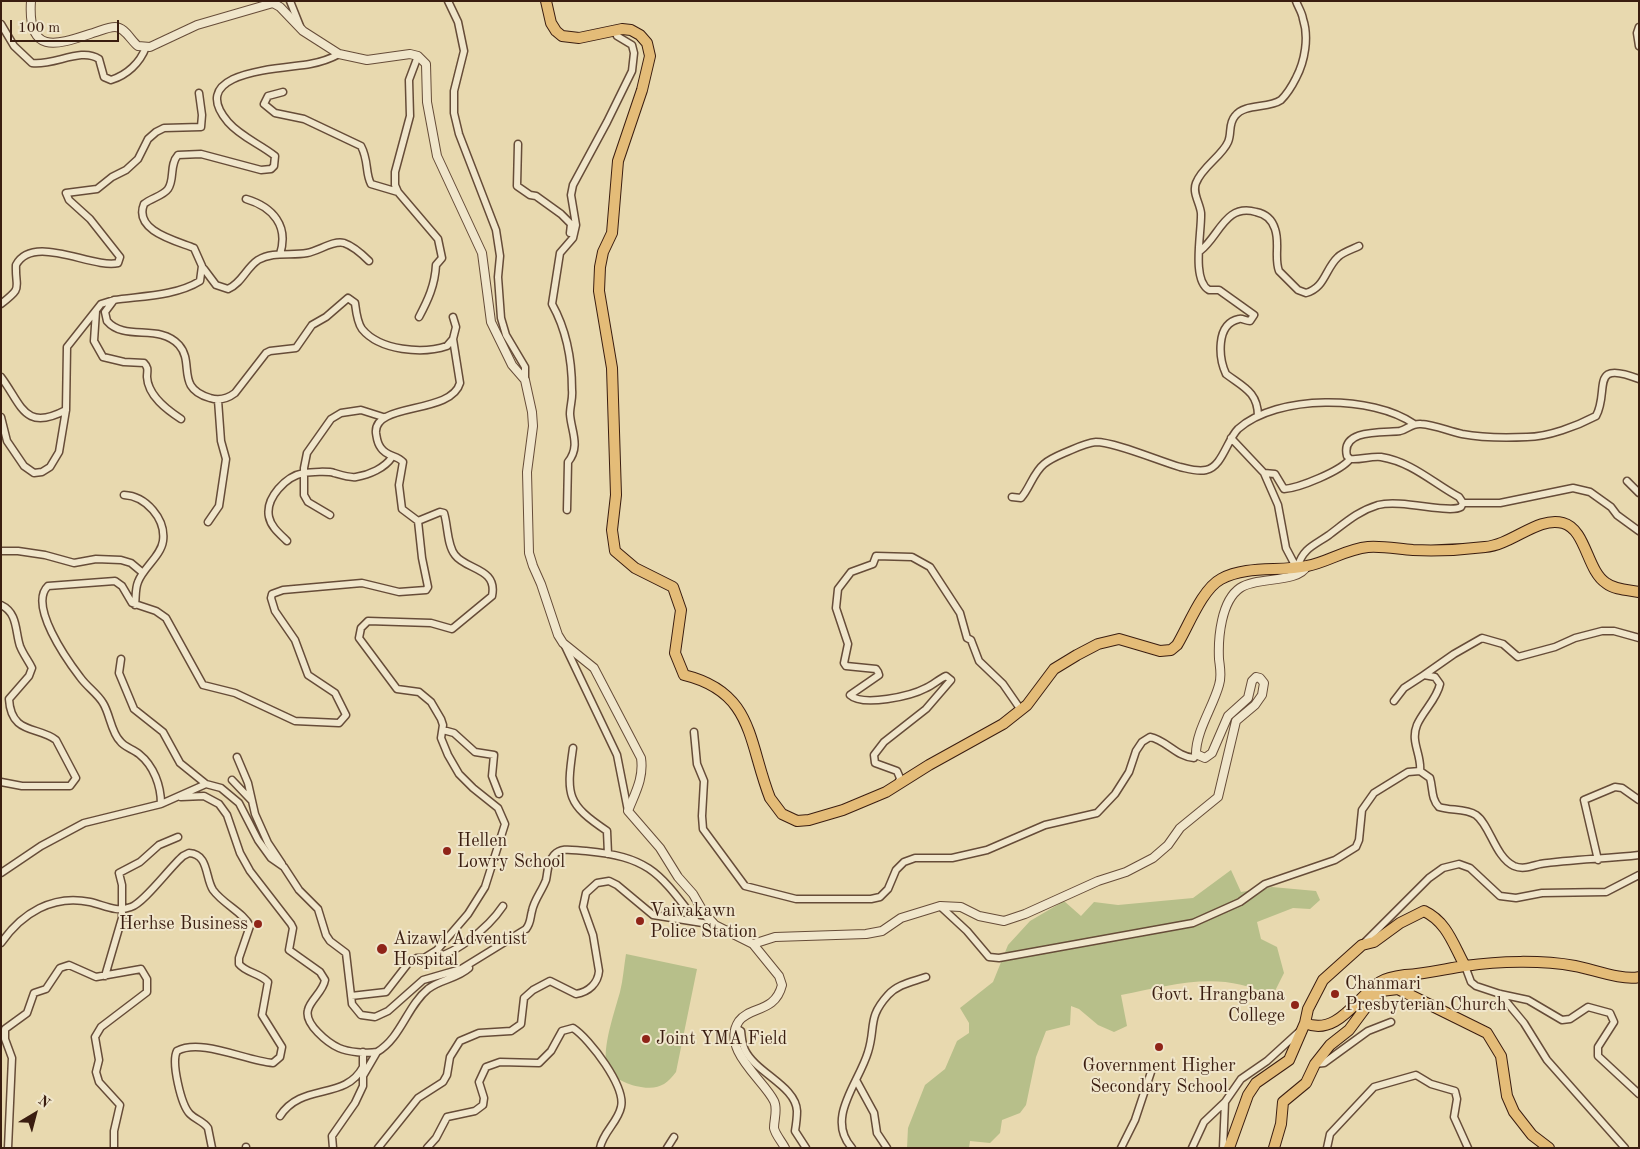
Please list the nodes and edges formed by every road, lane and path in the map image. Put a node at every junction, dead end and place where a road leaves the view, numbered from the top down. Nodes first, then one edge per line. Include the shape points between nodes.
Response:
1 (31, 1) edge
2 (290, 1) edge
3 (448, 1) edge
4 (546, 1) edge
5 (1296, 1) edge
6 (1, 24) edge
7 (1639, 27) edge
8 (614, 30) junction
9 (303, 31) junction
10 (1639, 46) edge
11 (146, 47) junction
12 (339, 54) junction
13 (418, 56) junction
14 (284, 92) dead end
15 (199, 93) dead end
16 (518, 144) dead end
17 (398, 192) junction
18 (246, 199) dead end
19 (565, 246) junction
20 (1359, 246) dead end
21 (1200, 252) junction
22 (280, 254) junction
23 (369, 261) dead end
24 (202, 266) junction
25 (114, 300) junction
26 (1, 304) edge
27 (96, 309) junction
28 (453, 317) dead end
29 (419, 318) dead end
30 (453, 339) junction
31 (1, 377) edge
32 (1639, 379) edge
33 (525, 380) junction
34 (218, 400) junction
35 (66, 410) junction
36 (1258, 416) junction
37 (1, 417) edge
38 (383, 417) junction
39 (182, 419) dead end
40 (1414, 424) junction
41 (1230, 438) junction
42 (392, 457) junction
43 (1350, 459) junction
44 (303, 473) junction
45 (1264, 473) junction
46 (1627, 481) dead end
47 (1639, 493) edge
48 (124, 494) dead end
49 (1012, 497) dead end
50 (1463, 503) junction
51 (567, 510) dead end
52 (330, 515) dead end
53 (418, 521) junction
54 (208, 522) dead end
55 (1639, 531) edge
56 (287, 541) dead end
57 (1, 551) edge
58 (1300, 566) junction
59 (143, 573) junction
60 (1639, 592) edge
61 (1, 605) edge
62 (135, 605) junction
63 (1639, 638) edge
64 (563, 643) junction
65 (121, 659) dead end
66 (1424, 675) junction
67 (1394, 701) dead end
68 (1021, 710) junction
69 (443, 730) junction
70 (694, 732) dead end
71 (573, 748) dead end
72 (1196, 754) junction
73 (237, 757) dead end
74 (1420, 771) junction
75 (232, 780) dead end
76 (1, 782) edge
77 (206, 784) junction
78 (897, 785) junction
79 (499, 794) dead end
80 (178, 797) junction
81 (1639, 800) edge
82 (252, 801) junction
83 (161, 804) junction
84 (628, 811) junction
85 (178, 837) dead end
86 (608, 854) junction
87 (1639, 856) edge
88 (1598, 860) junction
89 (284, 867) junction
90 (1, 873) edge
91 (1639, 875) edge
92 (503, 906) dead end
93 (940, 906) junction
94 (123, 910) junction
95 (696, 920) junction
96 (715, 925) junction
97 (1, 944) edge
98 (752, 944) junction
99 (1362, 945) junction
100 (424, 958) junction
101 (476, 962) junction
102 (1465, 966) junction
103 (105, 976) junction
104 (1639, 976) edge
105 (926, 977) dead end
106 (1500, 994) junction
107 (351, 996) junction
108 (1391, 1022) dead end
109 (1304, 1026) junction
110 (736, 1028) junction
111 (362, 1052) junction
112 (378, 1052) junction
113 (1315, 1064) junction
114 (1152, 1069) dead end
115 (856, 1080) junction
116 (1639, 1094) edge
117 (1225, 1102) junction
118 (280, 1116) dead end
119 (674, 1137) dead end
120 (8, 1148) edge
121 (114, 1148) edge
122 (212, 1148) edge
123 (333, 1148) edge
124 (378, 1148) edge
125 (427, 1148) edge
126 (600, 1148) edge
127 (667, 1148) edge
128 (785, 1148) edge
129 (806, 1148) edge
130 (852, 1148) edge
131 (887, 1148) edge
132 (1121, 1148) edge
133 (1192, 1148) edge
134 (1223, 1148) edge
135 (1229, 1148) edge
136 (1274, 1148) edge
137 (1327, 1148) edge
138 (1468, 1148) edge
139 (1549, 1148) edge
140 (1625, 1148) edge

1 - 11 street via 34,31 44,42 57,44 114,27 122,30 138,46
2 - 9 street
3 - 33 street via 458,22 464,51 454,91 454,112 459,134 496,230 500,256 501,318 506,335 525,367
4 - 8 main road via 551,23 562,36 579,38
5 - 21 street via 1304,19 1305,32 1301,68 1281,99 1235,115 1228,142 1196,182 1201,212
6 - 11 street via 14,46 32,63 56,62 88,54 99,59 103,75 111,80 131,69
7 - 10 street
8 - 19 street via 633,48 634,61 607,122 573,184 571,195 576,225
8 - 78 main road via 631,30 640,35 647,43 650,56 618,160 612,232 600,267 600,297 612,368 616,495 612,530 615,551 635,568 673,587 681,610 675,653 679,665 684,675 704,680 731,698 747,727 770,798 782,814 797,821 809,820 868,800
9 - 11 street via 273,3 197,25
9 - 12 street
12 - 13 street via 367,60 410,54
12 - 24 street via 320,62 238,76 220,89 218,101 227,121 275,156 271,169 261,170 201,154 178,155 174,159 167,191 144,204 142,210 146,223 157,233 194,248
13 - 17 street via 409,80 410,116 395,172
13 - 33 street via 428,67 427,102 437,156 484,260 491,322 512,365
14 - 17 street via 268,96 264,104 275,113 304,119 361,146 372,184
15 - 26 street via 201,127 164,128 148,138 138,159 126,170 97,189 66,193 120,256 118,263 62,254 35,252 26,255 16,266 17,290
16 - 19 street via 517,186 570,221 571,231
17 - 29 street via 438,239 442,258 436,265 430,298
18 - 22 street via 266,208 277,218 284,244
19 - 51 street via 560,253 551,297 572,364 570,413 576,441 573,456 568,462
20 - 21 street via 1337,258 1316,289 1306,293 1298,290 1279,271 1276,231 1265,214 1246,210 1234,213
21 - 36 street via 1199,268 1205,288 1219,290 1253,313 1252,321 1241,318 1232,323 1221,335 1220,342 1226,374 1248,390 1258,404
22 - 23 street via 309,252 344,243
22 - 24 street via 259,260 237,285 228,289 216,285
24 - 25 street via 200,281 193,285
25 - 27 street via 105,301
25 - 34 street via 105,312 110,325 125,331 156,333 174,341 183,354 190,386 202,396
27 - 35 street via 68,347
27 - 39 street via 94,341 103,357 144,363 155,397
28 - 30 street via 456,327
30 - 34 street via 447,346 420,352 400,349 362,329 355,303 348,298 312,325 296,348 266,353 235,393
30 - 38 street via 460,382 458,387 433,403
31 - 35 street via 20,408 30,417 47,418
32 - 40 street via 1613,372 1601,385 1596,416 1529,437 1478,436
33 - 64 street via 533,426 527,472 529,553
34 - 54 street via 221,441 226,459 219,506
35 - 37 street via 59,452 55,461 42,472 30,470 16,455 7,441
36 - 40 street via 1313,403 1336,402 1385,410
36 - 41 street
38 - 42 street via 376,425 377,442
38 - 44 street via 373,412 352,410 335,416 307,453
40 - 43 street via 1405,430 1360,435 1347,446
41 - 45 street
41 - 49 street via 1213,467 1195,471 1109,444 1088,444 1044,464 1023,496
42 - 44 street via 384,467 357,477 331,472
42 - 53 street via 403,462 400,485 402,509
43 - 45 street via 1342,467 1295,489 1284,489 1275,474
43 - 50 street via 1369,456 1398,461 1459,497
44 - 52 street via 306,500
44 - 56 street via 283,484 269,506 270,520
45 - 58 street via 1278,506 1286,548
46 - 47 street
48 - 59 street via 133,495 150,506 162,528 163,543
50 - 55 street via 1500,503 1573,488 1590,492
50 - 58 street via 1451,510 1402,502 1370,508 1351,517 1308,548
53 - 62 street via 428,580 426,590 399,592 362,583 283,590 272,594 275,611 295,640 308,675 339,698 346,715 339,723 294,722 235,693 203,684 166,618 156,611
53 - 69 street via 444,513 454,553 461,561 484,573 493,590 492,596 452,629 431,623 368,621 360,628 359,638 397,689 418,692 431,702
57 - 59 street via 45,555 74,563 96,559 121,560
58 - 60 main road via 1367,547 1440,550 1499,545 1552,521 1573,530 1606,583
58 - 68 main road via 1244,572 1220,580 1208,592 1178,645 1171,650 1160,651 1119,640 1098,644 1054,669
58 - 72 street via 1295,575 1242,586 1231,598 1220,637 1219,684
59 - 62 street
61 - 76 street via 14,615 21,649 32,668 10,699 10,706 20,724 56,740 76,778 70,786 22,786
62 - 83 street via 122,586 109,580 48,586 43,597 45,615 55,641 102,701 118,739 138,753 151,768 162,791
63 - 66 street via 1602,631 1518,657 1503,644 1482,638
64 - 84 street via 617,755
64 - 84 street via 594,668 641,758 643,770 639,788
65 - 77 street via 119,673 134,709 163,732 180,762
66 - 67 street via 1404,688
66 - 74 street via 1435,677 1440,684 1417,726 1413,742 1421,760
68 - 78 main road via 1003,724
68 - 78 street via 1003,684 979,661 971,640 967,638 960,613 930,567 912,557 876,556 873,564 856,569 844,579 837,597 838,614 848,644 844,663 846,666 876,669 879,675 850,695 858,699 884,699 925,689 946,676 951,680 926,709 884,742 874,755 875,763 898,772
69 - 79 street via 454,733 475,752 494,756 492,776
69 - 100 street via 441,738 460,774 498,808 505,828 478,899 441,946
70 - 72 street via 698,768 704,781 703,829 745,886 802,899 880,897 904,862 915,858 952,858 987,850 1045,825 1097,813 1115,794 1129,772 1136,751 1150,737 1160,739 1184,756 1194,758
71 - 86 street via 570,771 572,798 583,815 607,831
72 - 93 street via 1205,758 1212,753 1228,716 1248,698 1252,681 1256,677 1262,679 1262,695 1232,729 1218,797 1180,828 1153,858 1004,921 979,916 961,907
73 - 82 street
74 - 88 street via 1430,778 1434,803 1478,816 1497,848 1513,866 1525,868 1568,860
74 - 93 street via 1408,772 1367,800 1362,810 1360,840 1356,847 1335,860 1265,884 1240,902 1193,923 999,958 989,957 968,931
75 - 82 street
77 - 80 street
77 - 89 street via 221,788 239,803 258,840 271,858
80 - 83 street
80 - 111 street via 210,798 224,809 240,853 291,924 289,950 320,972 325,980 308,1010 310,1021 329,1043 340,1049
81 - 88 street via 1615,787 1584,800
82 - 89 street via 268,842
83 - 90 street via 84,823
84 - 96 street via 660,848
85 - 94 street via 159,845 140,862 120,872
86 - 95 street via 650,868 679,896
86 - 101 street via 565,850 553,856 529,926
87 - 88 street
89 - 107 street via 320,913 326,935 346,953
91 - 99 street via 1606,892 1542,893 1516,898 1500,896 1470,868 1459,864 1442,868
92 - 100 street via 476,934 451,952 436,958
93 - 98 street via 901,918 882,931 775,937
94 - 97 street via 88,902 57,900 16,925
94 - 103 street
94 - 122 street via 138,904 183,856 194,854 203,861 214,891 250,926 239,964 268,982 262,1015 282,1047 280,1057 273,1063 261,1062 202,1047 180,1049 174,1057 178,1085 186,1108 208,1128
95 - 96 street
95 - 124 street via 653,915 617,885 609,881 597,883 586,893 583,907 593,935 599,971 592,987 576,994 552,981 547,982 524,998 523,1020 517,1028 478,1033 460,1042 450,1057 444,1082 418,1098
96 - 98 street
98 - 110 street via 779,976 782,985 769,1005 743,1017
99 - 102 main road via 1374,942 1424,910 1446,928
99 - 109 main road via 1323,980 1308,1009
100 - 107 street via 410,961 386,992
101 - 107 street via 423,980 388,1011 375,1017 361,1015 352,1004
101 - 112 street via 460,976 429,988 389,1044
102 - 104 main road via 1552,963 1614,975
102 - 106 street via 1473,984
102 - 109 main road via 1429,974 1398,976 1381,982 1336,1021
103 - 120 street via 93,977 72,966 62,966 46,989 34,993 27,1013 5,1029 5,1040 12,1058
103 - 121 street via 141,969 145,972 148,988 145,994 101,1027 95,1037 98,1082 120,1105
105 - 115 street via 896,987 875,1011 868,1052
106 - 116 street via 1528,1000 1562,1020 1588,1008 1610,1014 1614,1022 1598,1046 1598,1056
106 - 140 street via 1524,1023 1552,1067
108 - 113 street via 1368,1031 1324,1063
109 - 117 street via 1267,1061 1241,1079
109 - 135 main road via 1288,1060 1256,1083 1248,1095
110 - 128 street via 740,1058 767,1087 774,1102 774,1130
110 - 129 street via 741,1031 744,1047 752,1061 786,1089 794,1101 797,1112 795,1131
111 - 112 street
111 - 118 street via 363,1067 352,1081 340,1088 313,1092 292,1102
112 - 123 street via 363,1076 363,1086 355,1103 332,1136
113 - 136 main road via 1306,1083 1284,1102
113 - 139 main road via 1330,1045 1349,1030 1372,999 1382,991 1398,989 1487,1033 1501,1056 1507,1096 1514,1112 1532,1135
114 - 132 street via 1136,1120
115 - 130 street via 842,1117 844,1140
115 - 131 street via 874,1113 877,1133
117 - 133 street via 1204,1122
117 - 134 street
119 - 127 street
125 - 126 street via 447,1118 475,1112 483,1105 479,1082 486,1066 500,1062 539,1063 551,1051 562,1031 573,1028 589,1042 623,1098 621,1110 605,1133
137 - 138 street via 1330,1134 1368,1091 1416,1074 1431,1084 1455,1091 1454,1117

